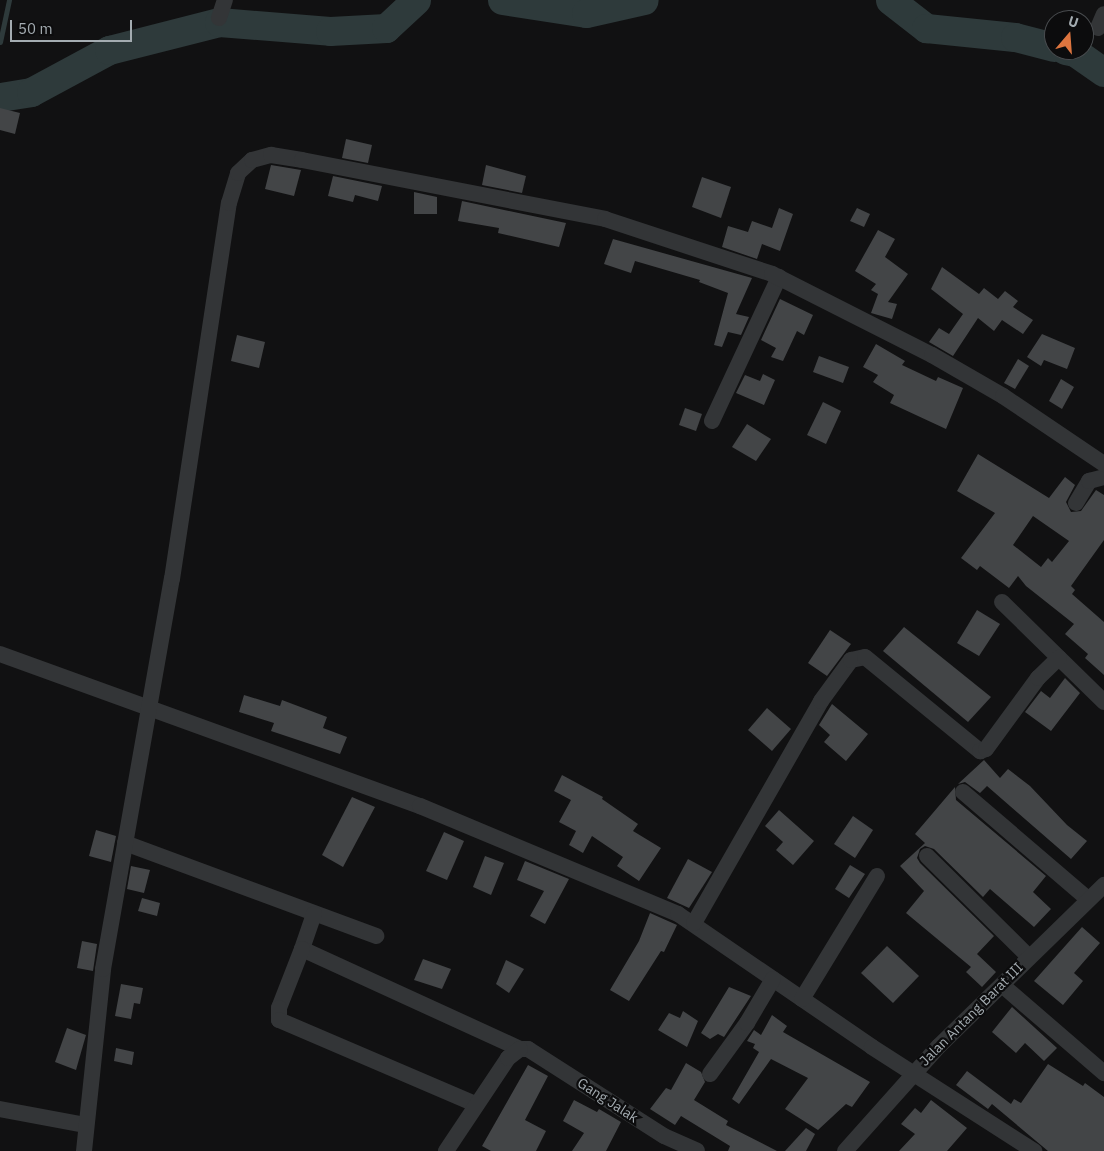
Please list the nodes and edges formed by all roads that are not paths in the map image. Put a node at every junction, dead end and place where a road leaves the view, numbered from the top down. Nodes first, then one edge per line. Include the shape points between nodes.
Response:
1 (224, 0) edge
2 (219, 18) dead end
3 (779, 277) junction
4 (712, 421) dead end
5 (1104, 464) edge
6 (1104, 477) edge
7 (1076, 503) dead end
8 (1002, 602) dead end
9 (0, 654) edge
10 (1060, 658) junction
11 (1104, 702) edge
12 (150, 707) junction
13 (963, 792) dead end
14 (125, 843) junction
15 (927, 856) dead end
16 (877, 876) dead end
17 (1104, 884) edge
18 (1088, 899) junction
19 (314, 914) junction
20 (694, 923) junction
21 (376, 936) dead end
22 (302, 949) junction
23 (1028, 956) junction
24 (773, 978) junction
25 (1002, 985) junction
26 (802, 999) junction
27 (520, 1049) junction
28 (914, 1072) junction
29 (710, 1074) dead end
30 (1104, 1074) edge
31 (477, 1104) junction
32 (0, 1109) edge
33 (85, 1125) junction
34 (84, 1151) edge
35 (446, 1151) edge
36 (697, 1151) edge
37 (845, 1151) edge
38 (1034, 1151) edge

1 - 2 street
3 - 4 street
3 - 5 street via 932,355 1010,400
3 - 12 street via 605,219 302,160 271,155 252,160 238,173 229,203
6 - 7 street via 1089,481
8 - 10 street
9 - 12 street
10 - 11 street
10 - 20 street via 1038,678 986,748 980,751 865,657 851,660 821,701
12 - 14 street
12 - 20 street via 482,830
13 - 18 street
14 - 19 street
14 - 33 street via 94,1027
15 - 23 street
16 - 26 street
17 - 18 street, Jalan Antang Barat III
18 - 23 street, Jalan Antang Barat III
19 - 21 street
19 - 22 street
20 - 24 street
22 - 27 street, Gang Jalak
22 - 31 street via 279,1008 279,1020
23 - 25 street, Jalan Antang Barat III
24 - 26 street
24 - 29 street via 747,1023
25 - 28 street, Jalan Antang Barat III
25 - 30 street
26 - 28 street
27 - 31 street via 508,1058
27 - 36 street, Gang Jalak via 528,1049 664,1136
28 - 37 street, Jalan Antang Barat III
28 - 38 street
31 - 35 street
32 - 33 street
33 - 34 street

